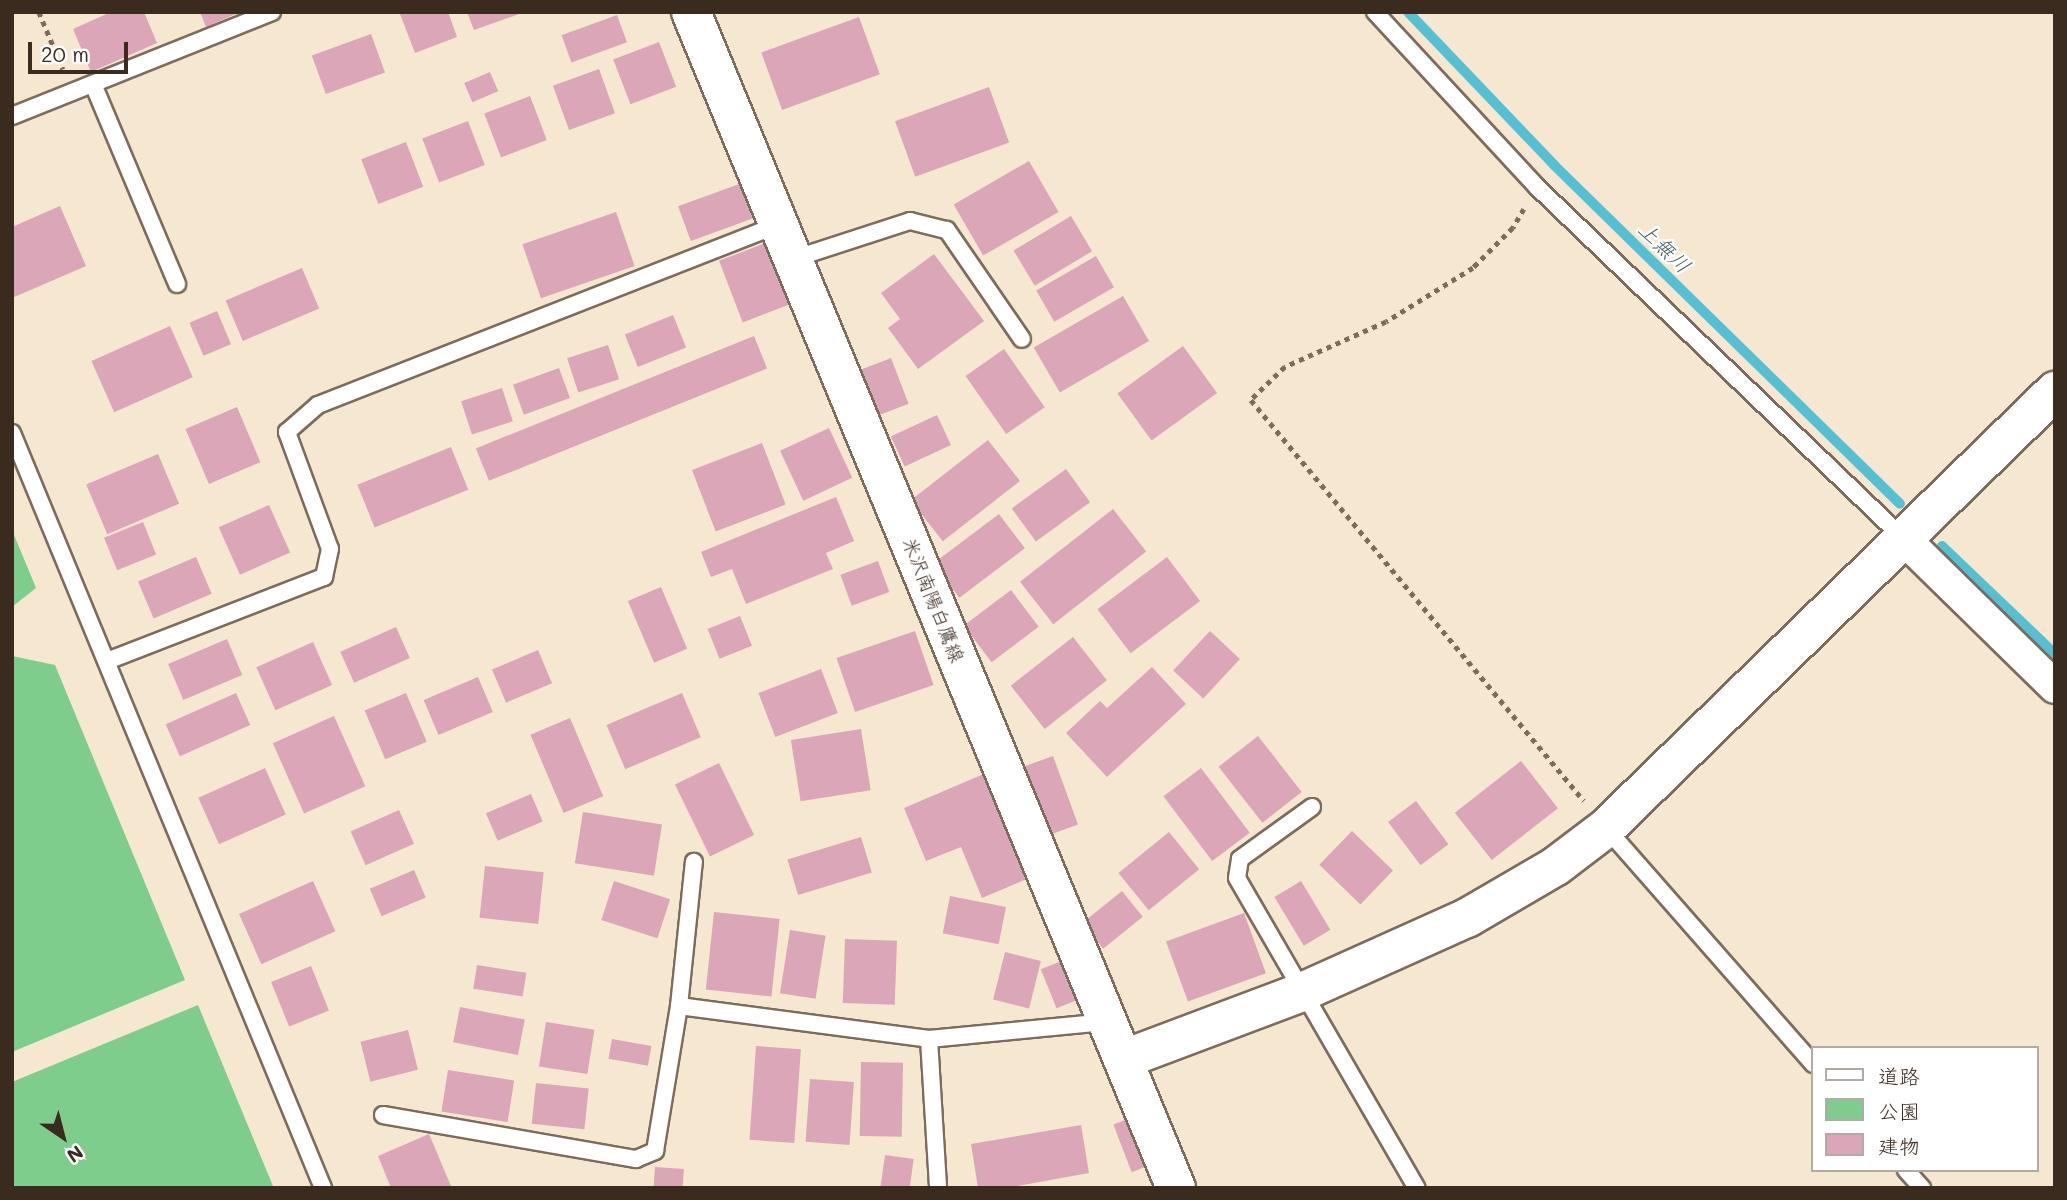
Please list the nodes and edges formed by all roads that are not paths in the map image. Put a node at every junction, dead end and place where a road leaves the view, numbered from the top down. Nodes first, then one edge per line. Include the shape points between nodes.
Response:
1 (272, 12) edge
2 (691, 12) edge
3 (1374, 12) edge
4 (93, 85) junction
5 (12, 116) edge
6 (779, 224) junction
7 (793, 259) junction
8 (177, 284) dead end
9 (1022, 339) dead end
10 (2055, 391) edge
11 (12, 433) edge
12 (1905, 540) junction
13 (107, 661) junction
14 (2055, 687) edge
15 (1312, 807) dead end
16 (1606, 828) junction
17 (694, 862) dead end
18 (1302, 992) junction
19 (679, 1006) junction
20 (1109, 1022) junction
21 (929, 1039) junction
22 (1124, 1059) junction
23 (1812, 1063) edge
24 (383, 1115) dead end
25 (1908, 1172) edge
26 (323, 1188) edge
27 (938, 1188) edge
28 (1176, 1188) edge
29 (1417, 1188) edge
30 (1922, 1188) edge

1 - 4 lane
2 - 6 main road, 米沢南陽白鷹線
3 - 12 lane via 1537,187
4 - 5 lane
4 - 8 lane
6 - 7 main road, 米沢南陽白鷹線
6 - 13 lane via 318,405 287,432 330,550 324,577
7 - 9 lane via 909,221 947,230
7 - 20 main road, 米沢南陽白鷹線
10 - 12 main road
11 - 13 lane
12 - 14 street
12 - 16 main road
13 - 26 lane
15 - 18 lane via 1240,859 1237,878
16 - 18 main road via 1556,866 1467,918
16 - 23 lane
17 - 19 lane
18 - 22 main road
18 - 29 lane
19 - 21 lane
19 - 24 lane via 654,1151 636,1159
20 - 21 lane
20 - 22 main road, 米沢南陽白鷹線
21 - 27 lane
22 - 28 main road, 米沢南陽白鷹線
25 - 30 lane

